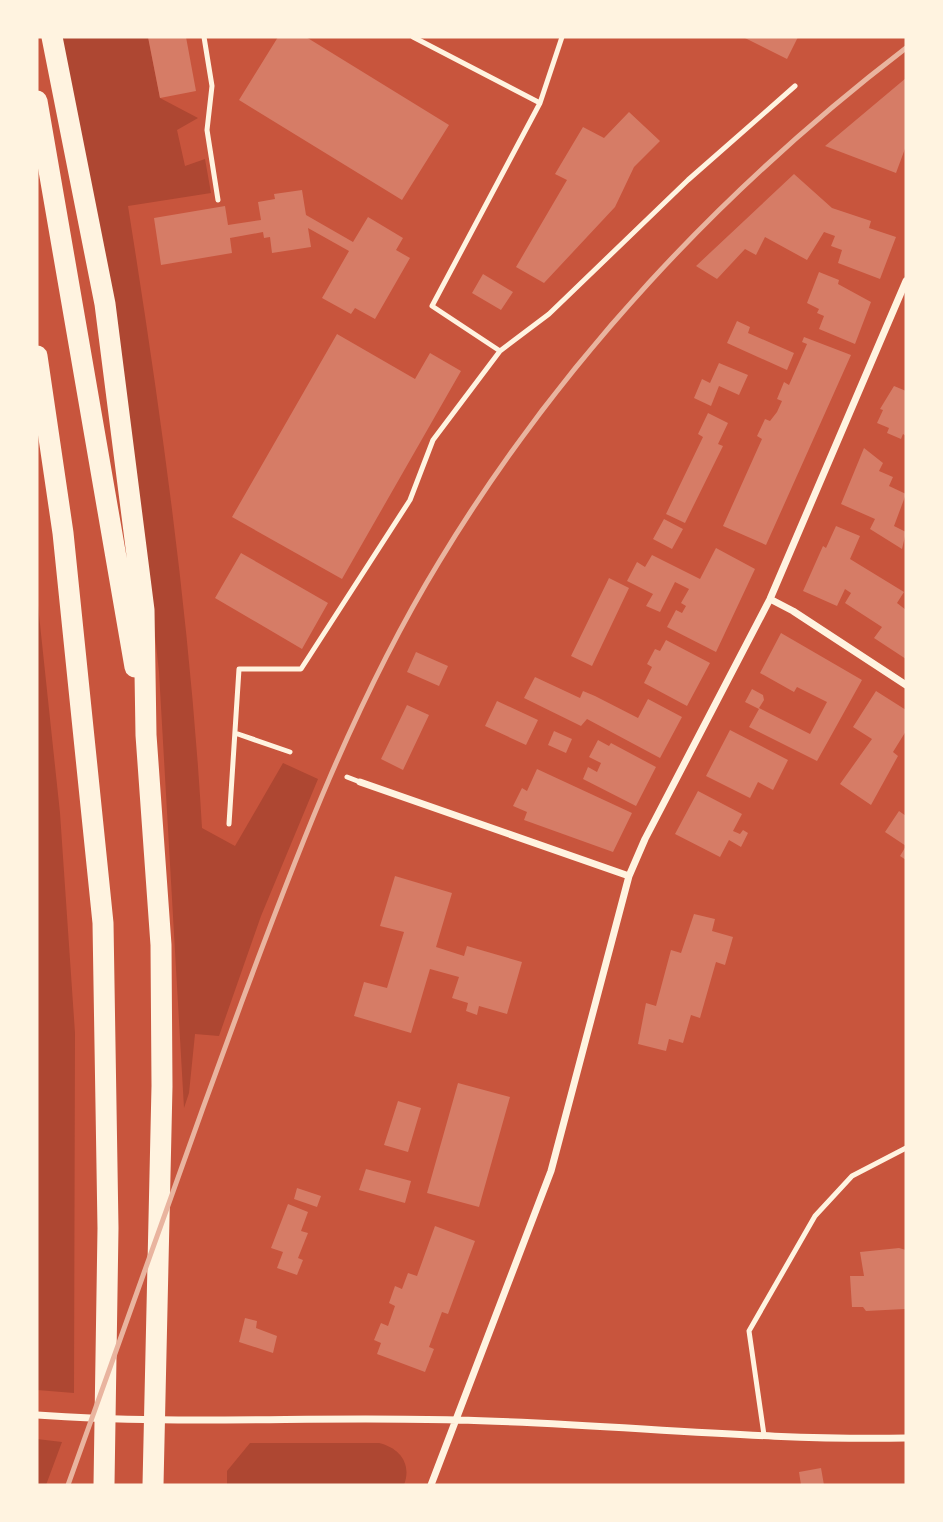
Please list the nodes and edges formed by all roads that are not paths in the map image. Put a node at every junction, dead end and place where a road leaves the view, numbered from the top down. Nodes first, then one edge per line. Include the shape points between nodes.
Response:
1 (51, 37) edge
2 (204, 37) edge
3 (413, 37) edge
4 (562, 37) edge
5 (795, 86) dead end
6 (37, 101) edge
7 (540, 103) junction
8 (218, 200) dead end
9 (906, 281) edge
10 (500, 351) junction
11 (37, 356) edge
12 (770, 599) junction
13 (906, 685) edge
14 (235, 733) junction
15 (146, 735) junction
16 (290, 752) dead end
17 (348, 777) dead end
18 (360, 782) joint
19 (229, 824) dead end
20 (629, 876) junction
21 (906, 1148) edge
22 (37, 1415) edge
23 (456, 1420) junction
24 (764, 1435) junction
25 (906, 1438) edge
26 (104, 1485) edge
27 (153, 1485) edge
28 (430, 1485) edge

1 - 15 highway via 105,304 144,610
2 - 8 lane via 212,86 207,130
3 - 7 lane
4 - 7 lane
5 - 10 lane via 688,180 549,314
6 - 15 highway
7 - 10 lane via 432,306
9 - 12 street
10 - 14 lane via 433,440 410,500 301,669 239,668
11 - 26 highway via 63,533 103,923 108,1228
12 - 13 street
12 - 20 street
14 - 16 lane
14 - 19 lane
15 - 27 highway via 161,945
17 - 18 lane
18 - 20 street
20 - 23 street via 551,1171
21 - 24 lane via 852,1176 815,1216 749,1331
22 - 23 street via 112,1420
23 - 24 street
23 - 28 street
24 - 25 street

